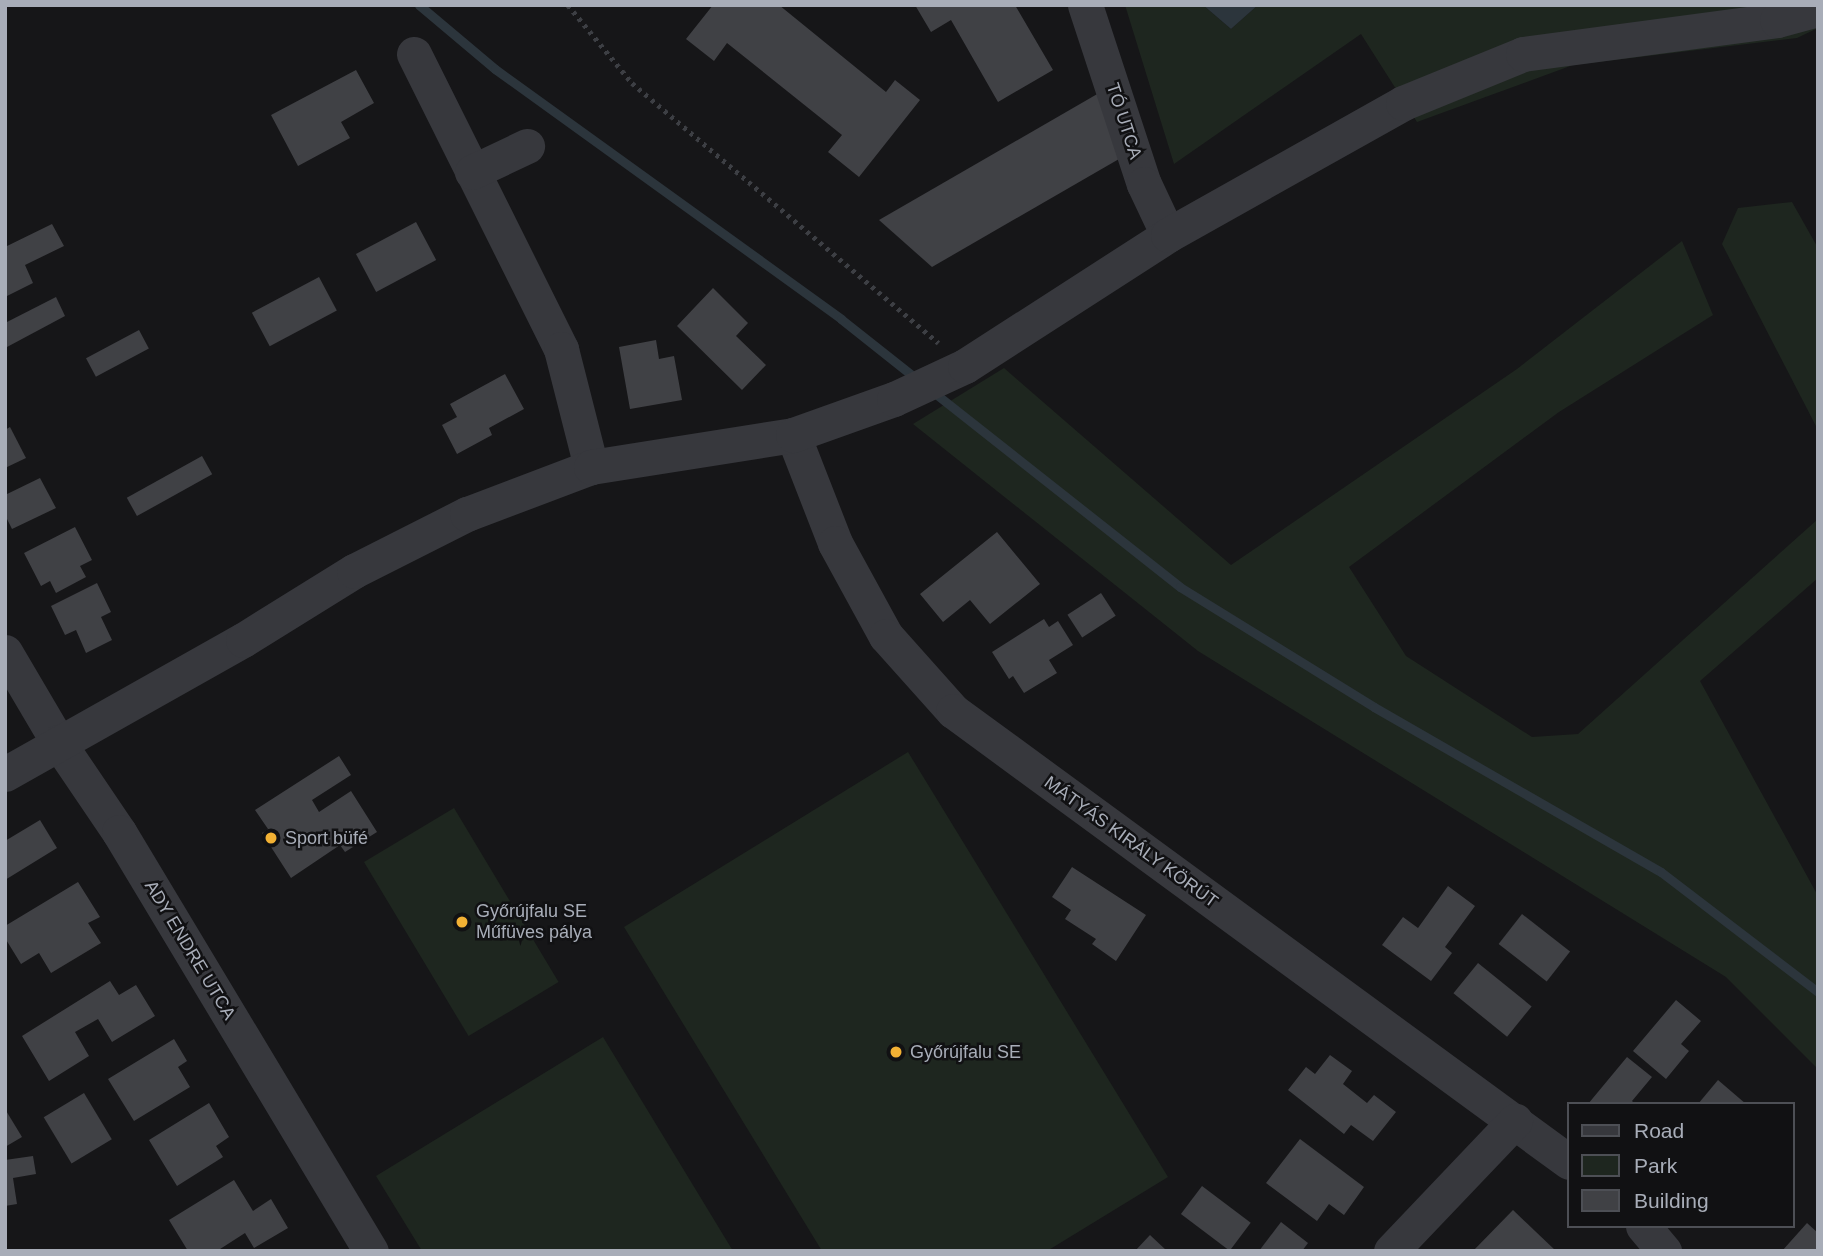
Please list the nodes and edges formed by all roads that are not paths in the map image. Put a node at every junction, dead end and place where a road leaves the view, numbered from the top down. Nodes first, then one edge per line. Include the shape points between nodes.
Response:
1 (1085, 5) edge
2 (1818, 9) edge
3 (414, 54) dead end
4 (527, 146) dead end
5 (472, 172) junction
6 (1168, 235) junction
7 (793, 435) junction
8 (591, 467) junction
9 (5, 652) edge
10 (58, 742) junction
11 (5, 774) edge
12 (1514, 1121) junction
13 (1568, 1161) edge
14 (1645, 1228) edge
15 (371, 1251) edge
16 (1391, 1251) edge
17 (1664, 1251) edge

1 - 6 street, TÓ UTCA via 1144,184
2 - 6 street via 1777,20 1523,54 1403,103
3 - 5 street
4 - 5 street
5 - 8 street via 561,349
6 - 7 street via 965,366 894,399
7 - 8 street
7 - 12 street, MÁTYÁS KIRÁLY KÖRÚT via 835,543 886,636 953,711
8 - 10 street via 467,514 354,571 243,640
9 - 10 street, ADY ENDRE UTCA
10 - 11 street
10 - 15 street, ADY ENDRE UTCA via 119,832
12 - 13 street, MÁTYÁS KIRÁLY KÖRÚT
12 - 16 street
14 - 17 street

